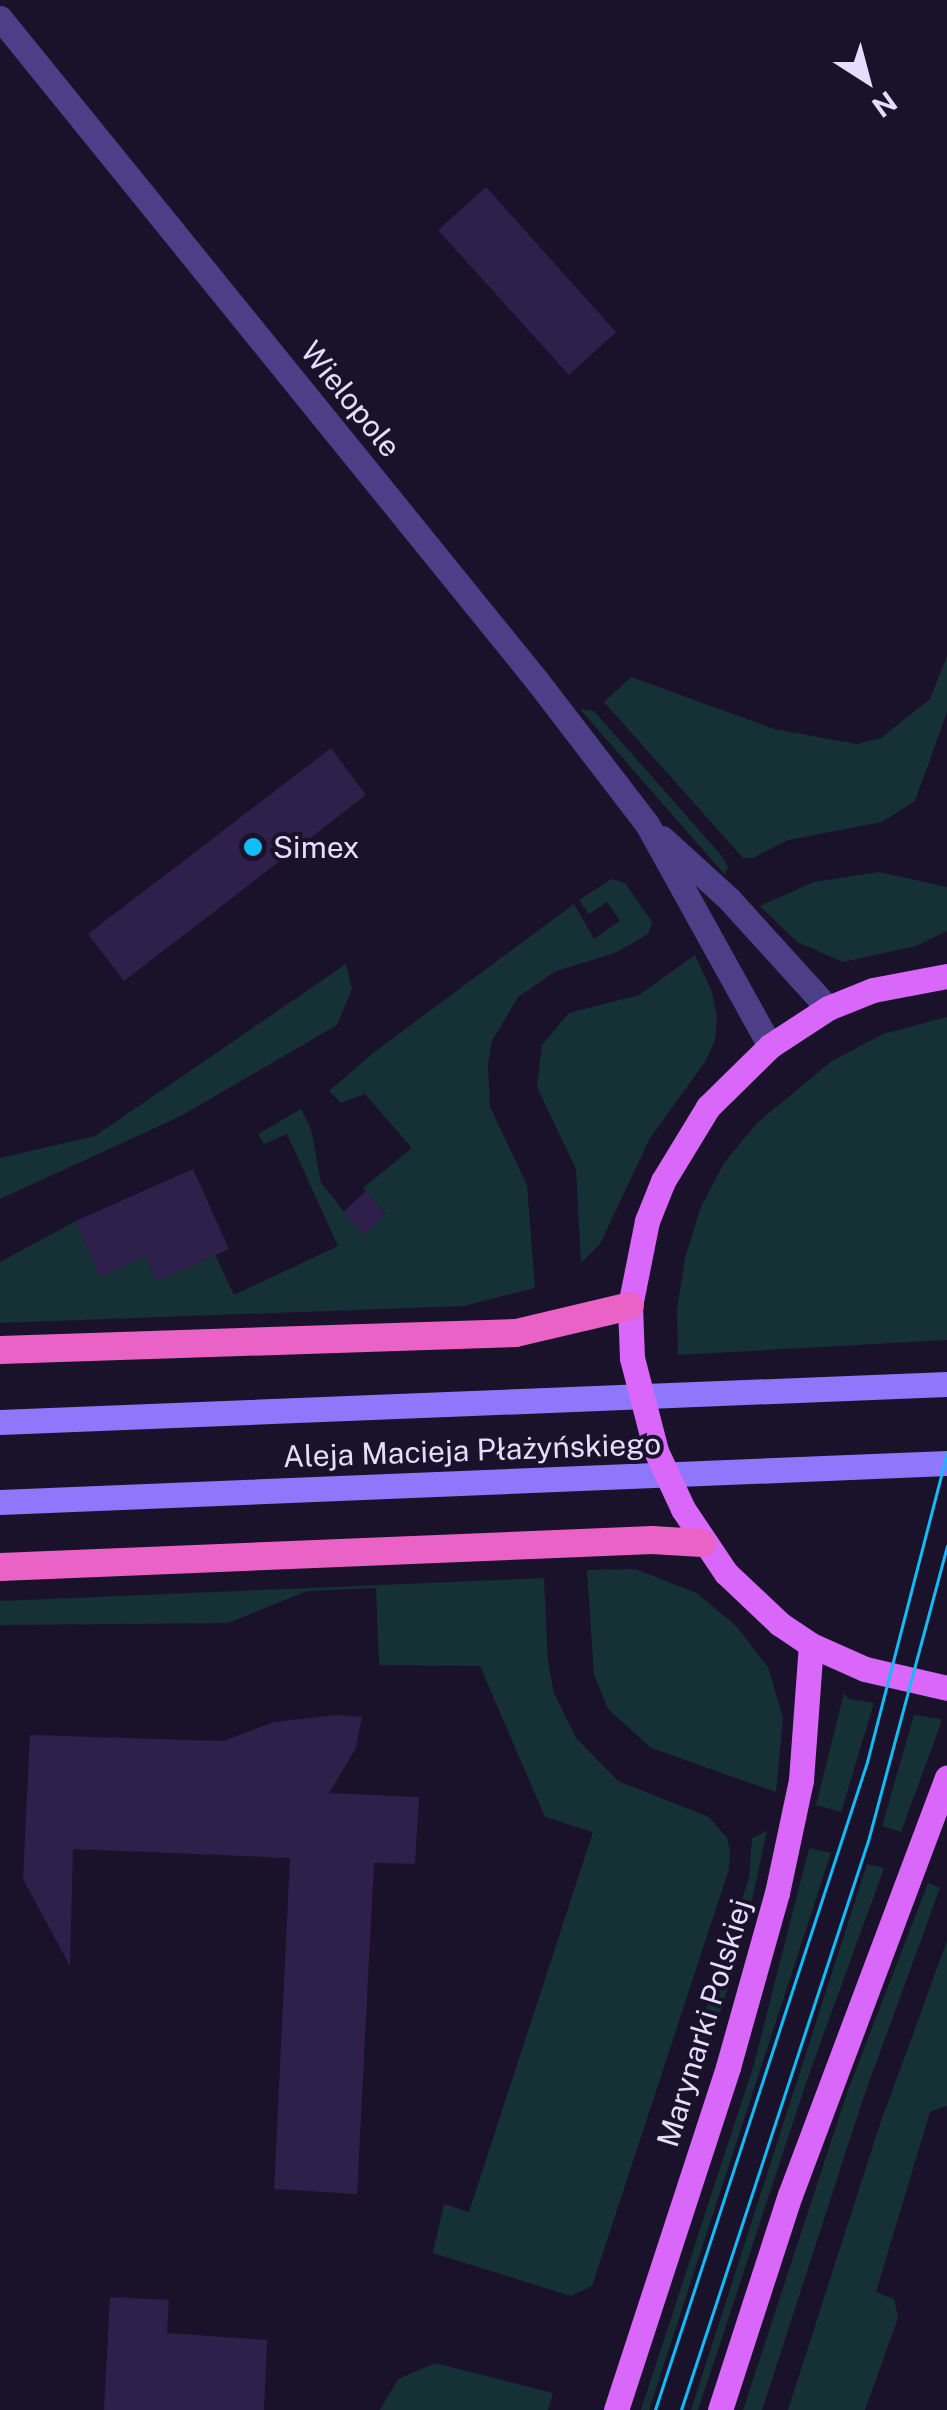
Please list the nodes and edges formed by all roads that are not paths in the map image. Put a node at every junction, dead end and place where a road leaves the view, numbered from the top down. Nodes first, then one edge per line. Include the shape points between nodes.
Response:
1 (0, 18) edge
2 (647, 824) junction
3 (947, 976) edge
4 (828, 1008) junction
5 (770, 1046) junction
6 (630, 1306) junction
7 (0, 1350) edge
8 (947, 1384) edge
9 (0, 1422) edge
10 (947, 1463) edge
11 (0, 1502) edge
12 (702, 1544) junction
13 (0, 1567) edge
14 (812, 1644) junction
15 (947, 1688) edge
16 (947, 1778) edge
17 (616, 2410) edge
18 (720, 2410) edge

1 - 2 street, Wielopole
2 - 4 street, Wielopole via 729,899
2 - 5 street, Wielopole
3 - 4 main road via 873,990
4 - 5 main road
5 - 6 main road via 708,1107 662,1180 636,1262
6 - 7 highway via 516,1333
6 - 12 main road, bridge via 632,1358 656,1451
8 - 9 main road, Aleja Macieja Płażyńskiego
10 - 11 main road, Aleja Macieja Płażyńskiego
12 - 13 highway
12 - 14 main road via 752,1599
14 - 15 main road via 865,1669
14 - 17 main road, Marynarki Polskiej via 800,1780 776,1893 728,2067
16 - 18 main road via 790,2195

